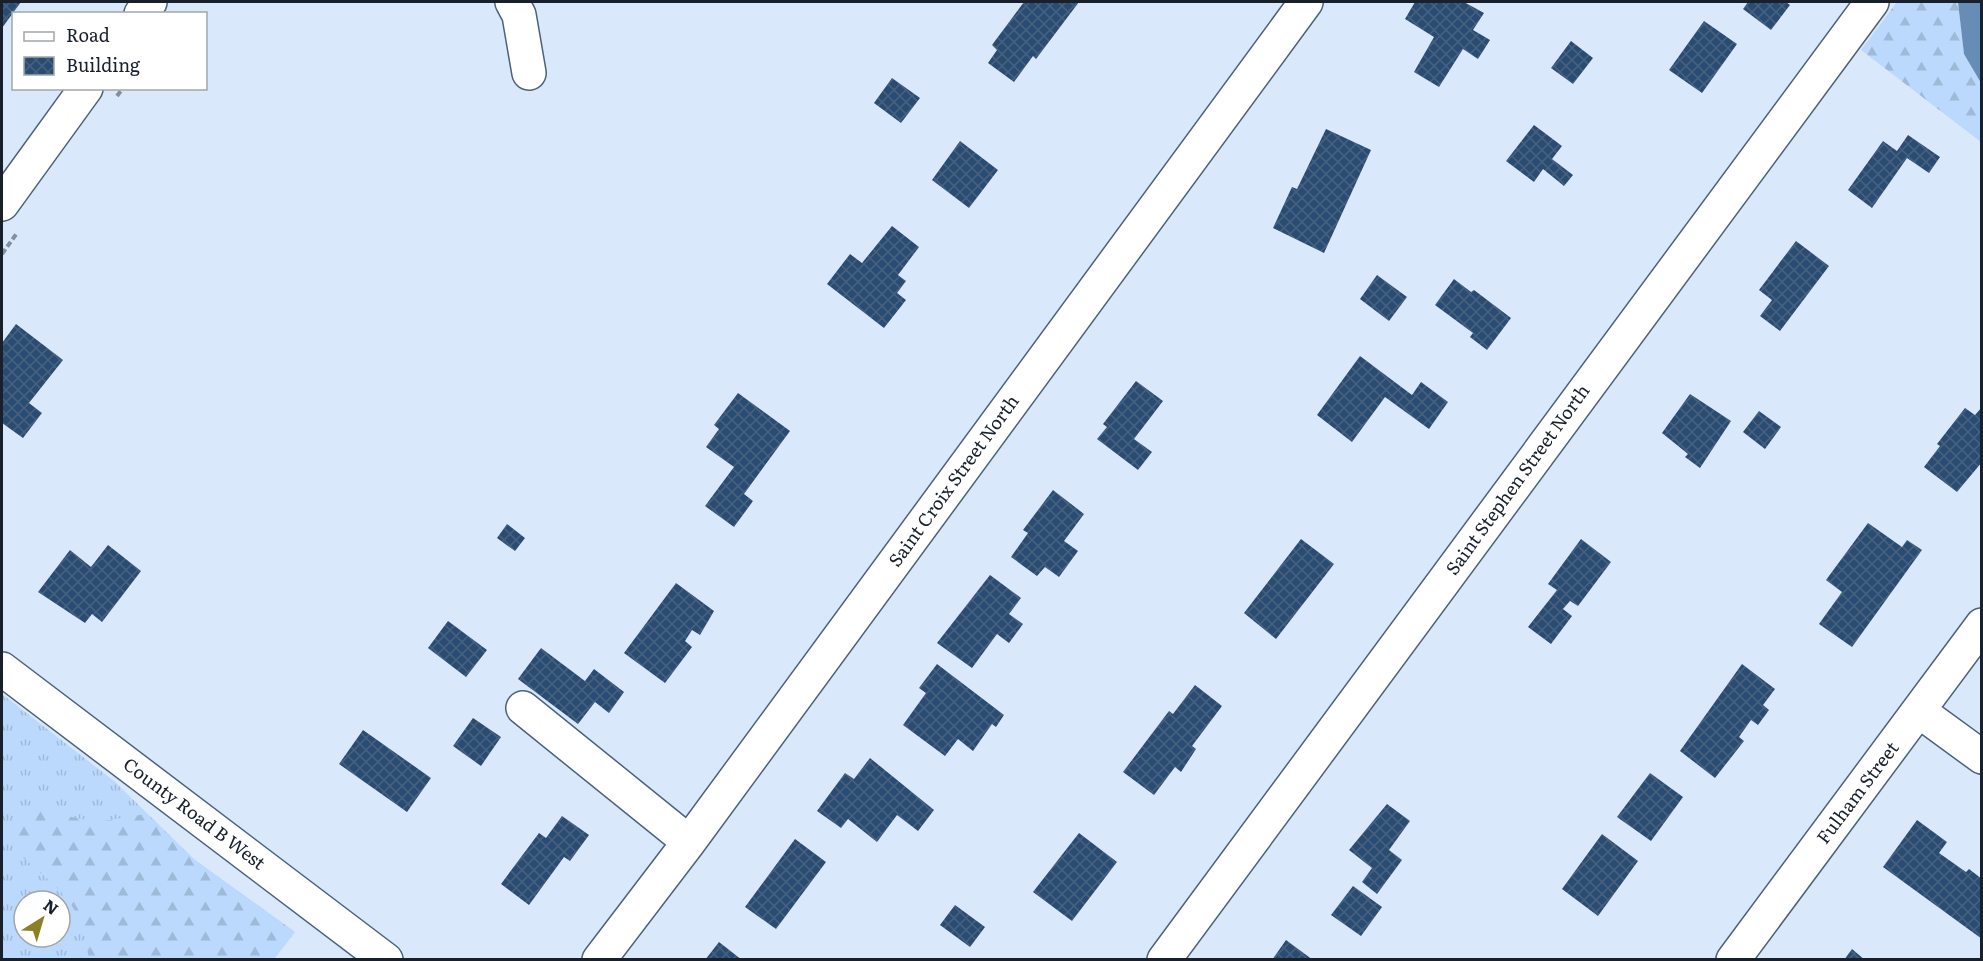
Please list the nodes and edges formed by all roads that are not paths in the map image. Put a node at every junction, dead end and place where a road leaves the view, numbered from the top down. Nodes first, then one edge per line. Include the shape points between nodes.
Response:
1 (512, 2) edge
2 (1306, 2) edge
3 (1872, 2) edge
4 (529, 73) dead end
5 (85, 90) edge
6 (2, 204) edge
7 (1982, 625) edge
8 (2, 669) edge
9 (523, 708) dead end
10 (1919, 711) junction
11 (1982, 757) edge
12 (689, 842) junction
13 (386, 960) edge
14 (599, 960) edge
15 (1164, 960) edge
16 (1733, 960) edge

1 - 4 street via 519,15
2 - 12 street, Saint Croix Street North
3 - 15 street, Saint Stephen Street North
5 - 6 street
7 - 10 street, Fulham Street
8 - 13 street, County Road B West
9 - 12 street
10 - 11 street
10 - 16 street, Fulham Street
12 - 14 street, Saint Croix Street North

